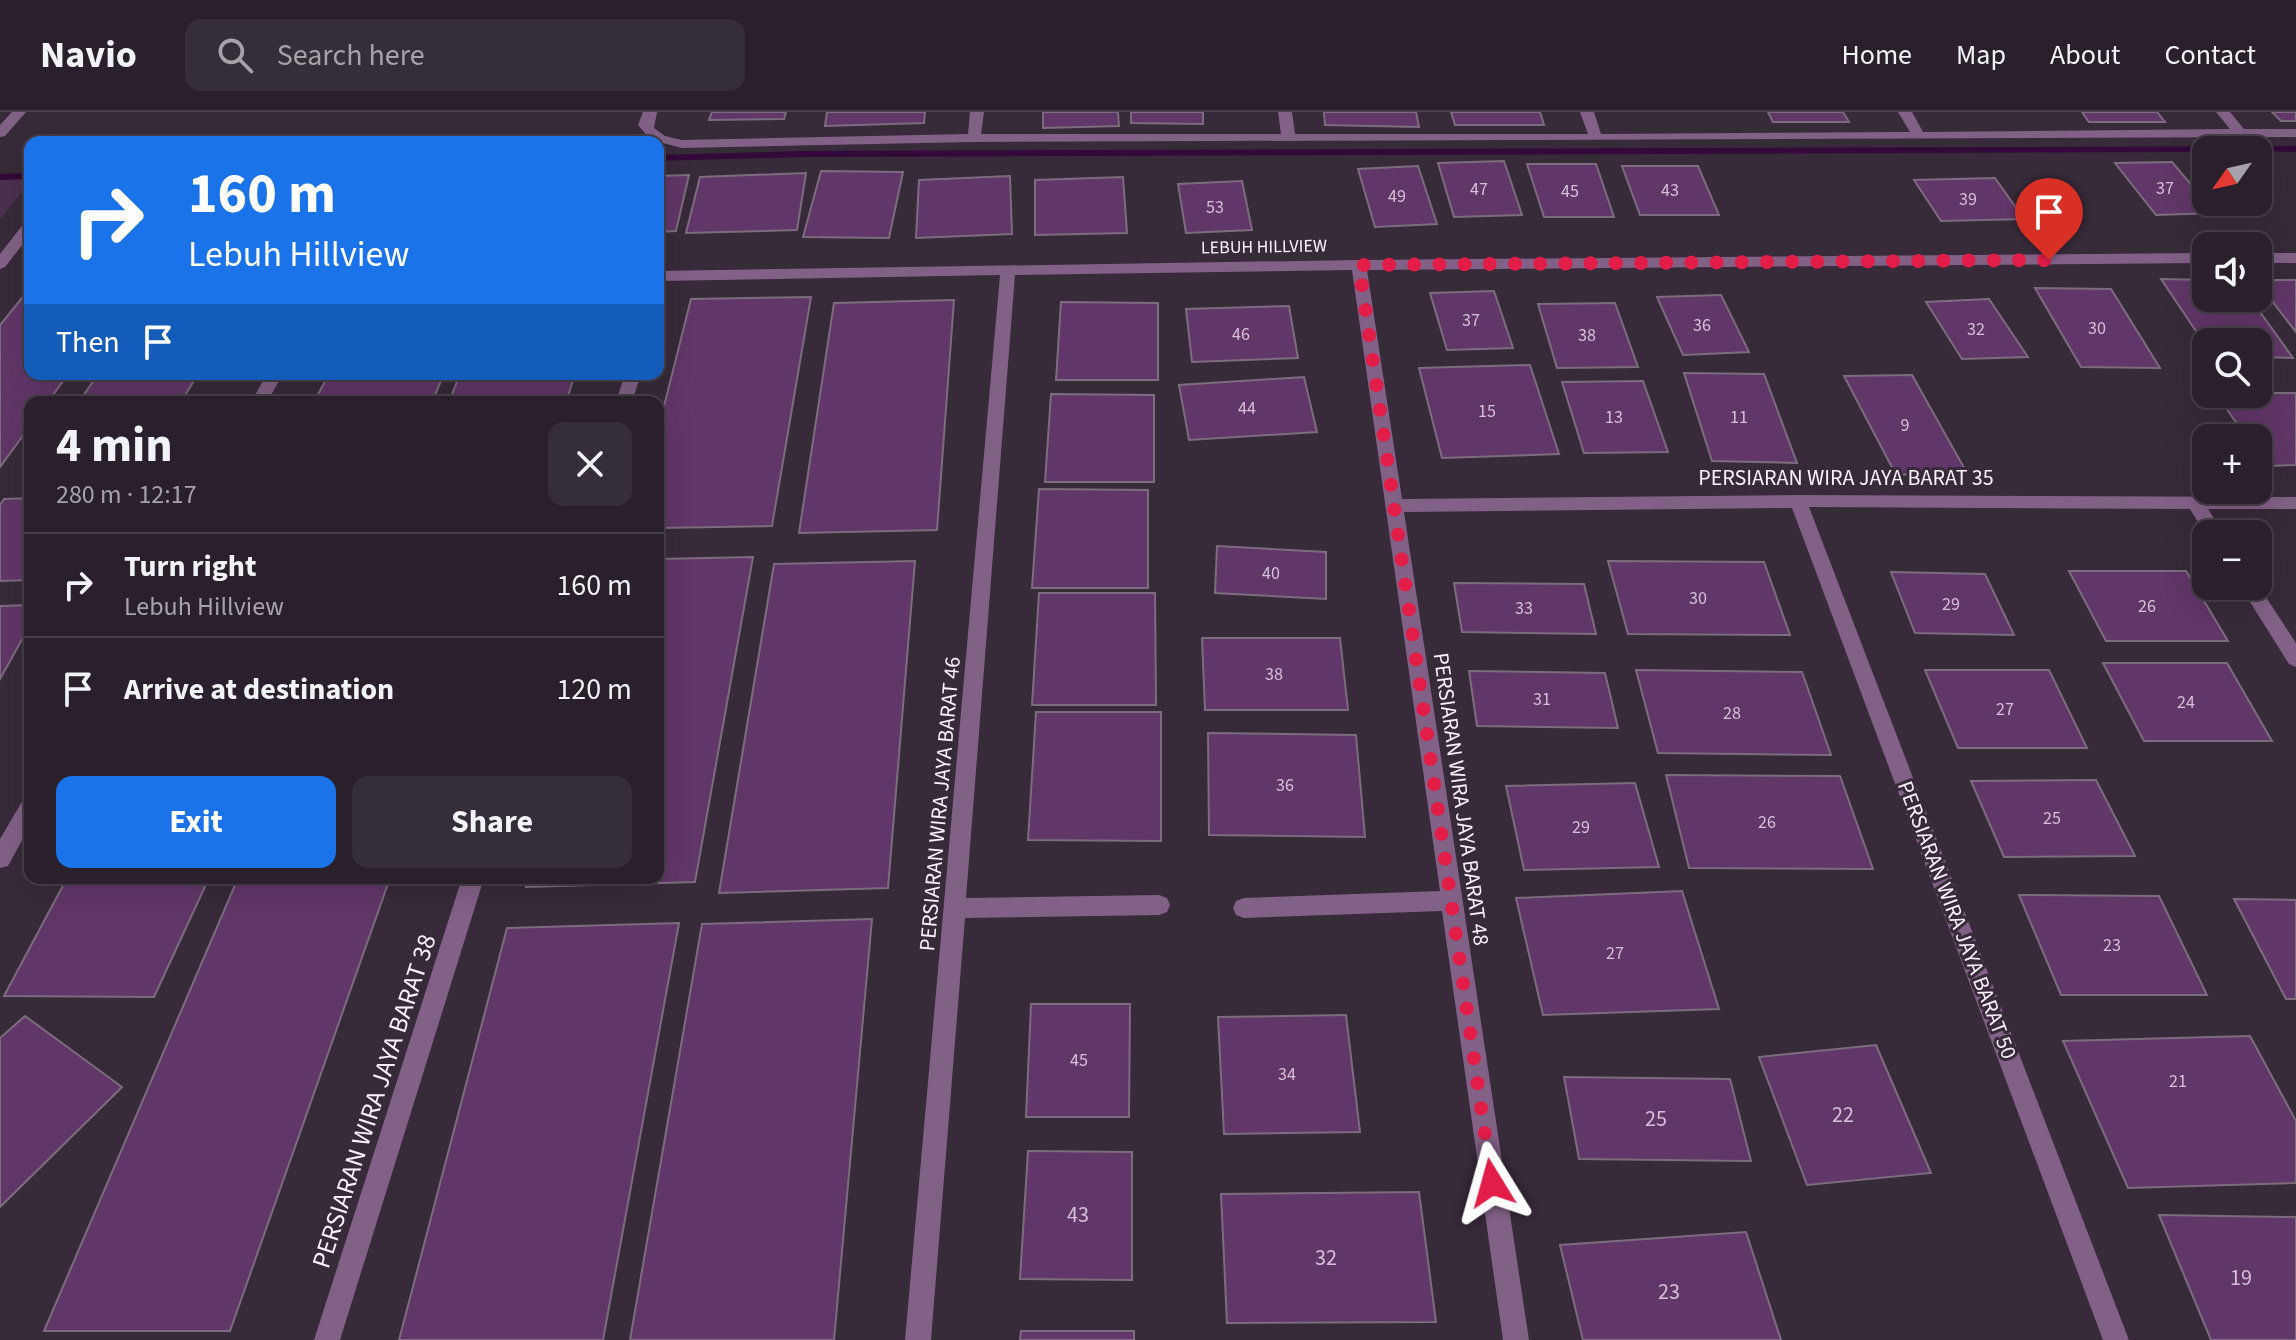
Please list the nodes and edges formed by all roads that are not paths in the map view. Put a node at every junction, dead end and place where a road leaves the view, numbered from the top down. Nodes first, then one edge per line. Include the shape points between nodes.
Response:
1 (19, 112) edge
2 (977, 112) edge
3 (1285, 112) edge
4 (1587, 112) edge
5 (1905, 112) edge
6 (2223, 112) edge
7 (647, 118) edge
8 (0, 133) edge
9 (2296, 133) edge
10 (2241, 134) junction
11 (654, 136) edge
12 (1919, 136) junction
13 (1288, 137) junction
14 (974, 138) junction
15 (1596, 138) junction
16 (664, 140) edge
17 (24, 233) edge
18 (2192, 258) edge
19 (2272, 258) edge
20 (2296, 258) edge
21 (0, 264) edge
22 (1359, 265) junction
23 (1008, 273) junction
24 (664, 276) edge
25 (1798, 501) junction
26 (2272, 503) edge
27 (2296, 503) edge
28 (2192, 504) edge
29 (2196, 504) edge
30 (1396, 506) junction
31 (2206, 520) edge
32 (2258, 600) edge
33 (2296, 659) edge
34 (24, 817) edge
35 (0, 859) edge
36 (471, 884) edge
37 (1450, 901) junction
38 (1159, 905) dead end
39 (955, 908) junction
40 (1244, 908) dead end
41 (327, 1340) edge
42 (918, 1340) edge
43 (1516, 1340) edge
44 (2116, 1340) edge

1 - 8 street
2 - 14 street
3 - 13 street
4 - 15 street
5 - 12 street
6 - 10 street
7 - 11 street
9 - 10 street
10 - 12 street
12 - 15 street
13 - 14 street
13 - 15 street
14 - 16 street via 682,144
17 - 21 street
18 - 22 street, LEBUH HILLVIEW
19 - 20 street
22 - 23 street, LEBUH HILLVIEW
22 - 30 street, PERSIARAN WIRA JAYA BARAT 48
23 - 24 street, LEBUH HILLVIEW
23 - 39 street, PERSIARAN WIRA JAYA BARAT 46
25 - 28 street, PERSIARAN WIRA JAYA BARAT 35
25 - 30 street, PERSIARAN WIRA JAYA BARAT 35
25 - 44 street, PERSIARAN WIRA JAYA BARAT 50
26 - 27 street, PERSIARAN WIRA JAYA BARAT 35
29 - 31 street
30 - 37 street, PERSIARAN WIRA JAYA BARAT 48
32 - 33 street
34 - 35 street
36 - 41 street, PERSIARAN WIRA JAYA BARAT 38
37 - 40 street
37 - 43 street, PERSIARAN WIRA JAYA BARAT 48
38 - 39 street
39 - 42 street, PERSIARAN WIRA JAYA BARAT 46

